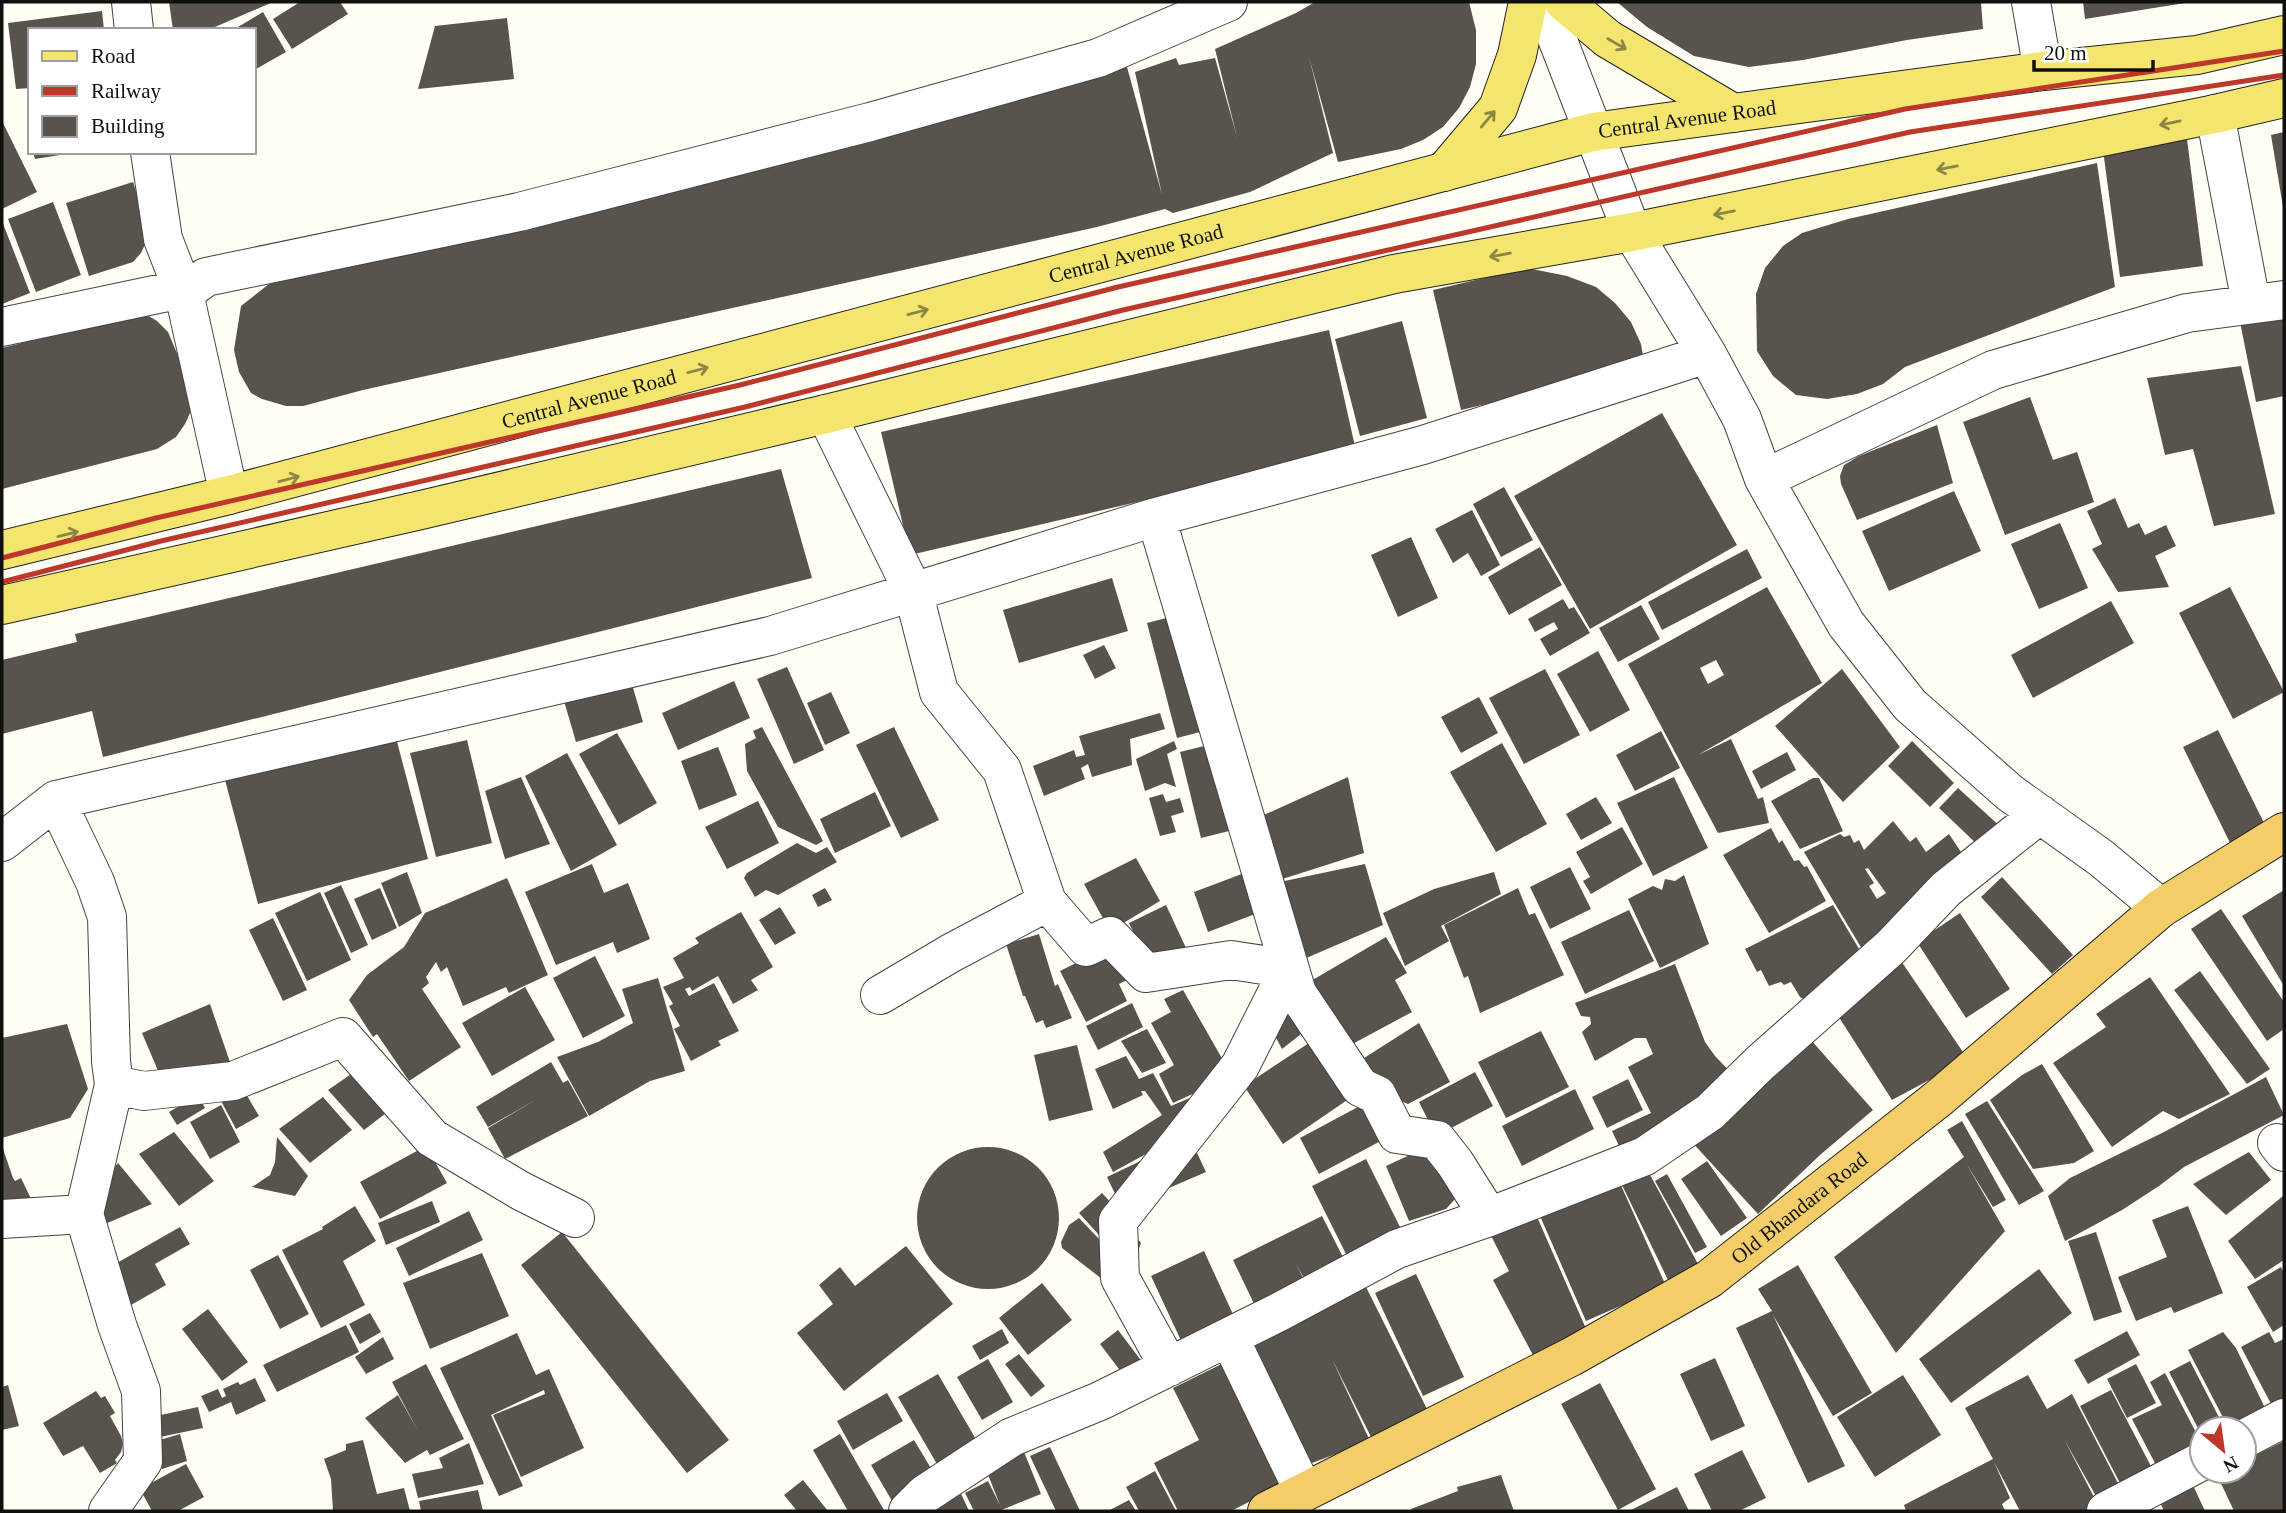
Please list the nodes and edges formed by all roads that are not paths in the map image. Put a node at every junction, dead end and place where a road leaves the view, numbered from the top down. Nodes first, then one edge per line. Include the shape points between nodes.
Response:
1 (131, 2) edge
2 (1228, 2) edge
3 (1528, 2) edge
4 (1543, 2) edge
5 (1564, 2) edge
6 (2031, 2) edge
7 (134, 28) edge
8 (2284, 35) edge
9 (2043, 71) junction
10 (2284, 98) edge
11 (1733, 113) junction
12 (2216, 114) junction
13 (1593, 132) junction
14 (150, 154) edge
15 (1444, 172) junction
16 (1632, 232) junction
17 (183, 291) junction
18 (2268, 301) edge
19 (2, 327) edge
20 (1707, 354) junction
21 (826, 414) junction
22 (1764, 480) junction
23 (229, 495) junction
24 (1156, 517) junction
25 (2, 550) edge
26 (913, 591) junction
27 (2, 605) edge
28 (56, 800) junction
29 (2040, 814) junction
30 (2284, 831) edge
31 (2, 842) edge
32 (1047, 902) junction
33 (2161, 908) junction
34 (1289, 969) junction
35 (880, 995) dead end
36 (114, 1085) junction
37 (84, 1214) junction
38 (1489, 1217) junction
39 (575, 1218) dead end
40 (2, 1219) edge
41 (1229, 1338) junction
42 (1169, 1367) junction
43 (2284, 1418) edge
44 (2258, 1432) edge
45 (2188, 1468) edge
46 (1304, 1492) junction
47 (108, 1511) edge
48 (908, 1511) edge
49 (1267, 1511) edge
50 (2106, 1511) edge

1 - 7 street
2 - 17 street via 1098,58 870,122 519,212 206,277
15 -> 3 main road via 1498,108 1517,55
4 - 13 street
5 -> 11 main road via 1608,38
6 - 9 street
8 - 9 main road, Central Avenue Road via 2197,55
9 - 11 main road, Central Avenue Road
10 - 12 main road
11 - 13 main road, Central Avenue Road
12 -> 16 main road
12 - 18 street
13 - 15 main road, Central Avenue Road
13 - 16 street
14 - 17 street via 163,239
23 -> 15 main road, Central Avenue Road
16 - 20 street
16 -> 21 main road via 1394,274
17 - 19 street
17 - 23 street
18 - 22 street via 2186,313 1993,370
20 - 22 street via 1742,419
20 - 24 street via 1423,446
21 - 26 street
21 - 27 main road
22 - 29 street via 1846,624 1910,705
25 -> 23 main road, Central Avenue Road
24 - 26 street
24 - 34 street
26 - 28 street via 770,636
26 - 32 street via 939,692 1002,770
28 - 31 street
28 - 36 street via 107,917
29 - 33 street
29 - 38 street via 1946,889 1891,947 1710,1112 1645,1156
30 - 33 highway, Old Bhandara Road
32 - 34 street via 1086,947 1110,936 1146,973 1231,960
32 - 35 street
33 - 46 highway, Old Bhandara Road via 1939,1098 1709,1279 1571,1357
34 - 38 street via 1297,993 1360,1087 1377,1095 1397,1134 1437,1140
34 - 42 street via 1240,1066 1118,1221 1120,1278
36 - 37 street
36 - 39 street via 144,1091 233,1081 343,1037 432,1139
37 - 40 street
37 - 47 street via 141,1391 143,1461
38 - 41 street via 1397,1249
41 - 42 street
41 - 46 street
42 - 48 street via 1012,1437 925,1494
43 - 44 street
45 - 50 street
46 - 49 highway, Old Bhandara Road

